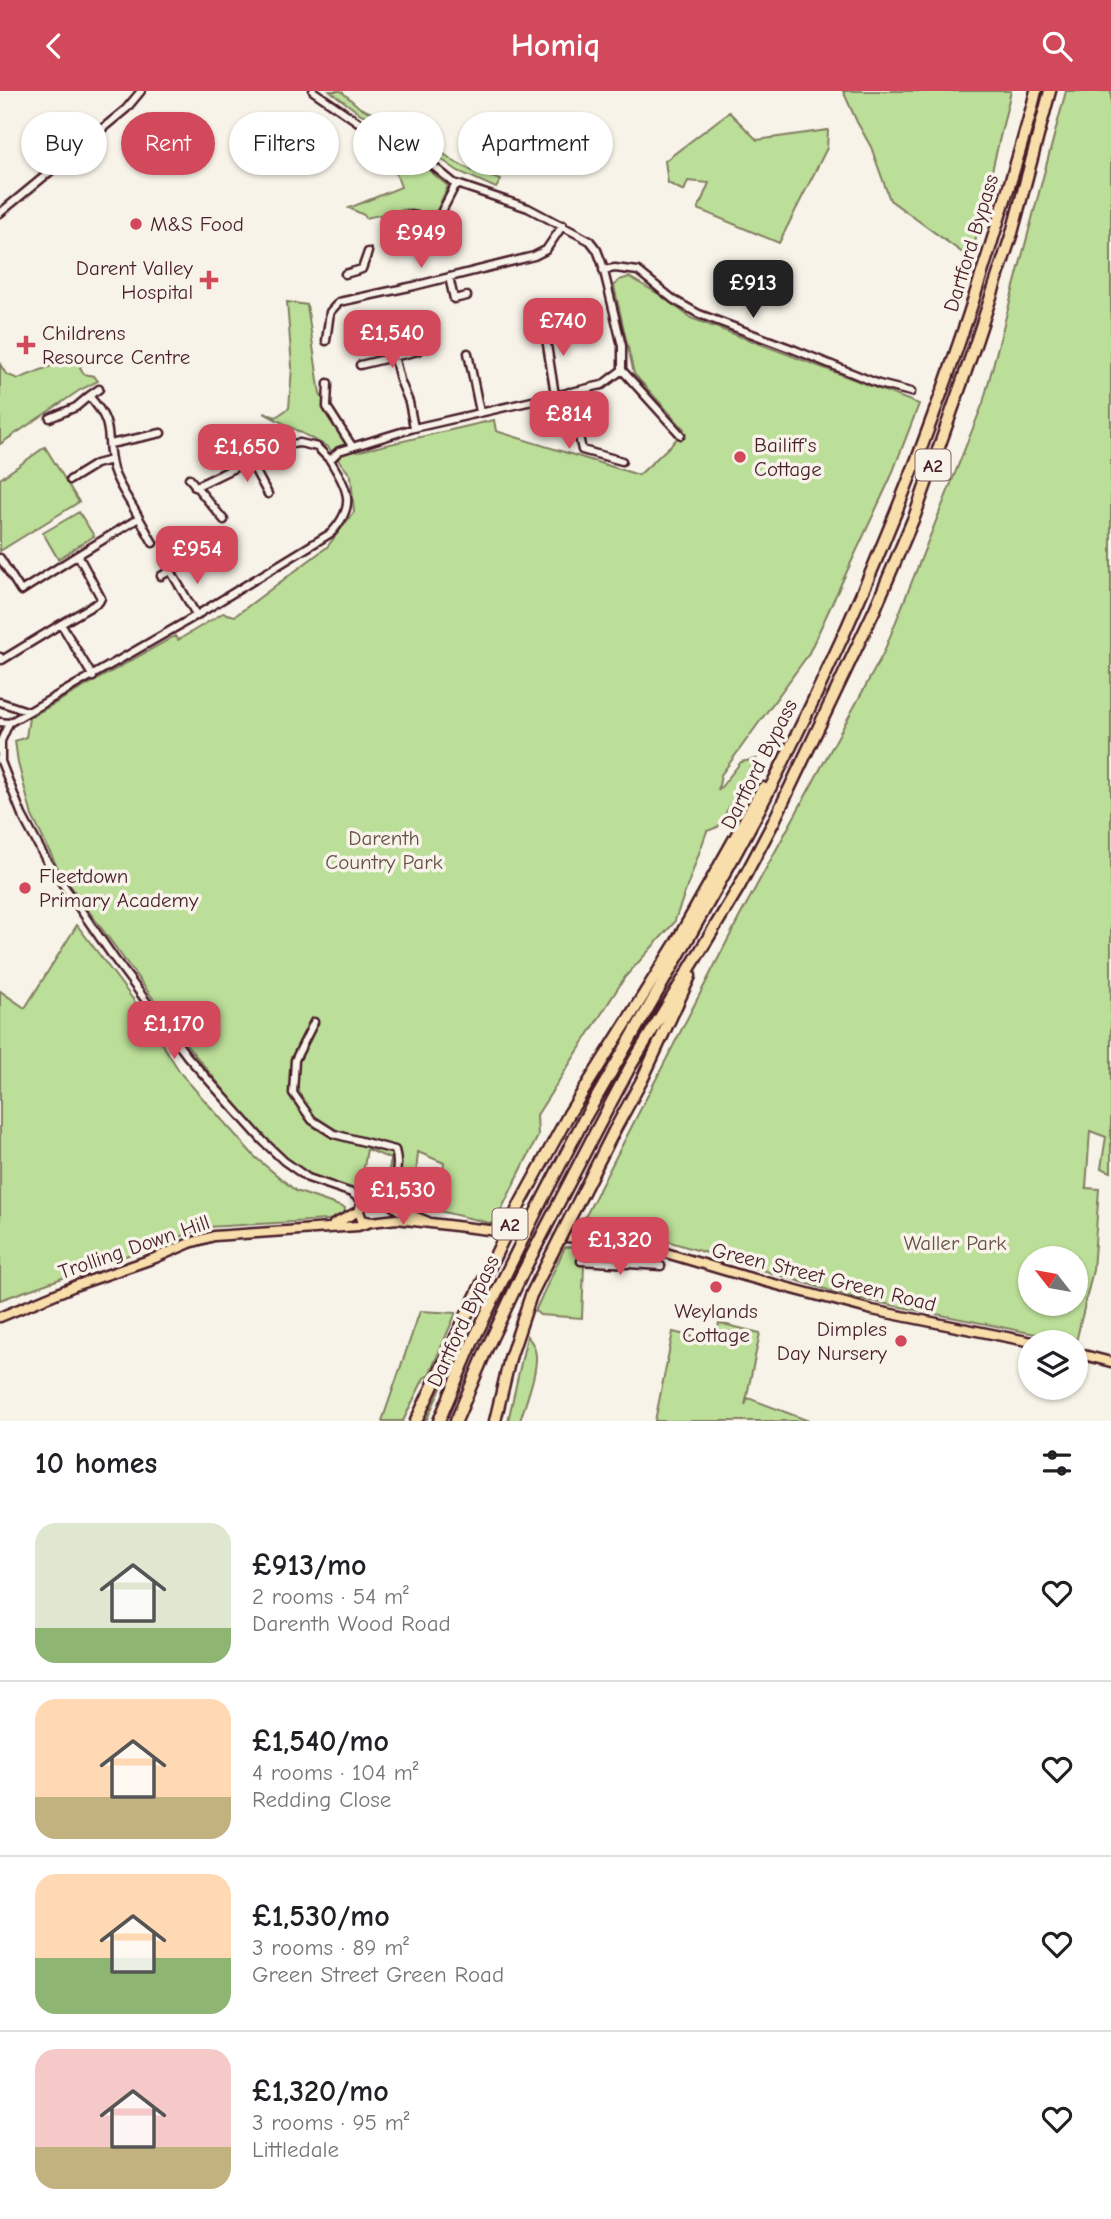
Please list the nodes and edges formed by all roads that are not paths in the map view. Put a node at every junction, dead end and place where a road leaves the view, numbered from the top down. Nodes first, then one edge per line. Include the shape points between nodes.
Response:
1 (141, 91) edge
2 (313, 91) edge
3 (1036, 91) edge
4 (1050, 91) edge
5 (456, 184) junction
6 (0, 213) edge
7 (409, 215) dead end
8 (563, 225) junction
9 (368, 252) dead end
10 (603, 270) junction
11 (345, 274) dead end
12 (449, 277) junction
13 (467, 296) dead end
14 (544, 325) dead end
15 (326, 341) dead end
16 (418, 351) dead end
17 (468, 353) dead end
18 (394, 356) junction
19 (360, 365) dead end
20 (622, 370) junction
21 (328, 383) dead end
22 (99, 390) dead end
23 (569, 392) junction
24 (911, 392) dead end
25 (555, 395) junction
26 (89, 396) junction
27 (480, 412) junction
28 (50, 418) dead end
29 (414, 428) junction
30 (161, 433) dead end
31 (681, 435) dead end
32 (110, 444) junction
33 (352, 446) junction
34 (111, 460) junction
35 (330, 460) junction
36 (250, 461) junction
37 (622, 461) dead end
38 (189, 478) dead end
39 (70, 480) dead end
40 (195, 487) junction
41 (268, 494) dead end
42 (139, 519) junction
43 (224, 520) dead end
44 (153, 543) dead end
45 (78, 555) junction
46 (0, 558) edge
47 (180, 565) dead end
48 (170, 570) junction
49 (161, 576) dead end
50 (197, 615) junction
51 (61, 624) junction
52 (0, 657) edge
53 (826, 671) junction
54 (93, 677) junction
55 (2, 703) edge
56 (15, 707) junction
57 (27, 711) junction
58 (12, 721) junction
59 (0, 722) edge
60 (1, 760) edge
61 (701, 950) junction
62 (314, 1022) dead end
63 (390, 1204) junction
64 (361, 1206) junction
65 (390, 1219) junction
66 (371, 1222) junction
67 (428, 1222) junction
68 (327, 1226) junction
69 (497, 1231) tunnel mouth
70 (566, 1237) tunnel mouth
71 (619, 1241) junction
72 (581, 1261) dead end
73 (620, 1263) junction
74 (661, 1266) dead end
75 (0, 1317) edge
76 (1018, 1339) edge
77 (1088, 1356) edge
78 (1111, 1362) edge
79 (416, 1421) edge
80 (439, 1421) edge
81 (456, 1421) edge
82 (495, 1421) edge

1 - 6 street via 126,109
2 - 5 street via 374,133 410,147
3 - 53 highway, Dartford Bypass / A2 via 974,301 933,419 895,519
4 - 61 highway, Dartford Bypass / A2 via 996,284 915,515 773,823
5 - 7 street via 443,209 444,221 420,228 418,216
5 - 8 street
8 - 10 street via 593,244
8 - 12 street via 543,253
9 - 11 street via 361,269
10 - 20 street via 622,347
10 - 24 street via 638,271 699,314 878,384
12 - 13 street via 454,299
12 - 15 street via 339,302 330,312
14 - 25 street
16 - 18 street
17 - 27 street
18 - 19 street
18 - 29 street
20 - 23 street via 602,385
20 - 31 street
21 - 33 street via 327,407
22 - 26 street
23 - 25 street
23 - 37 street via 582,450
25 - 27 street
26 - 28 street
26 - 32 street via 108,424
27 - 29 street
29 - 33 street
30 - 32 street
32 - 34 street
33 - 35 street
34 - 39 street
34 - 42 street
35 - 36 street via 317,447 300,443 281,445
35 - 50 street via 345,485 345,517 331,533
36 - 40 street
36 - 41 street
38 - 40 street
40 - 43 street
42 - 44 street
42 - 45 street
45 - 46 street via 21,591
45 - 51 street via 102,597
47 - 48 street
48 - 49 street
48 - 50 street
50 - 54 street
51 - 52 street via 2,660
51 - 54 street
53 - 79 highway, A2, bridge via 687,925 569,1114 521,1202
53 - 80 highway, Dartford Bypass / A2, bridge via 728,867 539,1206
54 - 57 street
55 - 56 street
56 - 57 street
56 - 58 street
57 - 58 street
58 - 59 street
58 - 60 street via 1,743
60 - 64 street via 46,860 187,1056 284,1161 308,1178 352,1193
61 - 81 highway, Dartford Bypass / A2, bridge via 629,1067 522,1274
61 - 82 highway, A2, bridge via 677,1007 523,1313
62 - 63 street via 295,1060 293,1093 312,1120 334,1134 395,1150
63 - 64 main road via 367,1200
63 - 65 main road
63 - 67 main road
64 - 66 main road via 362,1220
64 - 68 main road, Trolling Down Hill
65 - 66 main road, Trolling Down Hill
65 - 67 main road, Trolling Down Hill
66 - 68 main road, Trolling Down Hill
67 - 69 main road
68 - 75 main road, Trolling Down Hill via 204,1238
70 - 71 main road, Green Street Green Road
71 - 73 street
71 - 76 main road, Green Street Green Road via 872,1310
72 - 73 street
73 - 74 street
77 - 78 main road

